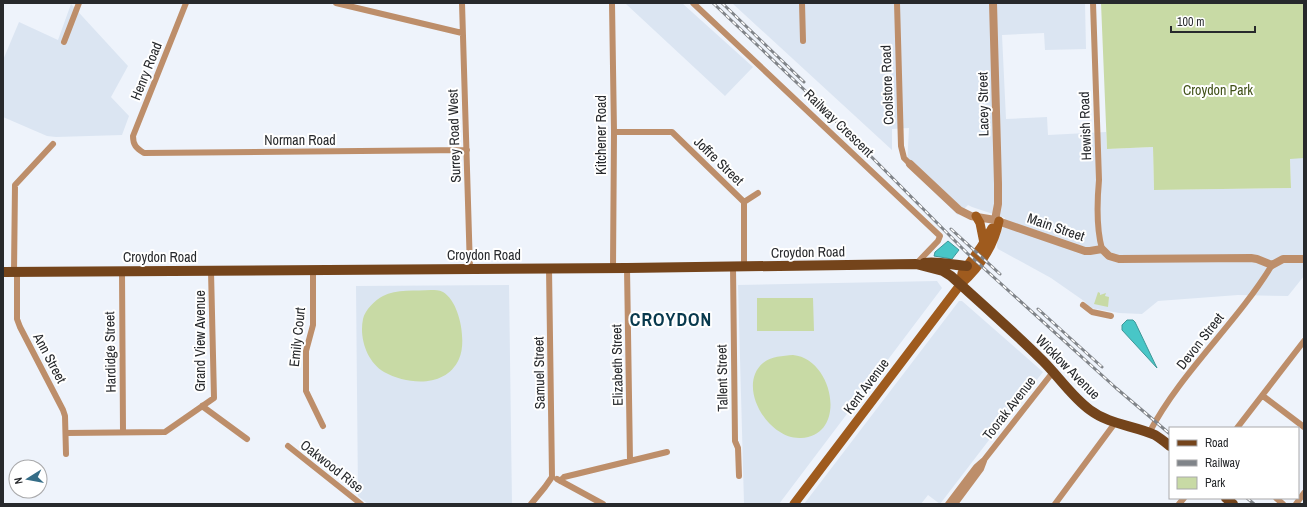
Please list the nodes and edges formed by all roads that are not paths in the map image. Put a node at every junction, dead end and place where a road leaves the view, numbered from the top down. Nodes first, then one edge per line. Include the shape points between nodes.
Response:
1 (80, 3) edge
2 (186, 3) edge
3 (336, 3) edge
4 (462, 3) edge
5 (612, 3) edge
6 (692, 3) edge
7 (802, 3) edge
8 (897, 3) edge
9 (993, 3) edge
10 (1093, 3) edge
11 (462, 33) junction
12 (803, 41) dead end
13 (64, 42) dead end
14 (614, 132) junction
15 (53, 144) dead end
16 (135, 148) joint
17 (467, 150) junction
18 (910, 164) joint
19 (758, 193) dead end
20 (744, 202) junction
21 (976, 216) junction
22 (997, 220) junction
23 (984, 243) junction
24 (1102, 249) junction
25 (1304, 259) edge
26 (916, 264) junction
27 (1272, 265) junction
28 (967, 266) junction
29 (733, 267) junction
30 (744, 267) junction
31 (470, 268) junction
32 (549, 268) junction
33 (613, 268) junction
34 (627, 268) junction
35 (211, 270) junction
36 (313, 270) junction
37 (122, 271) junction
38 (3, 272) edge
39 (15, 272) junction
40 (960, 285) junction
41 (1083, 305) dead end
42 (1111, 316) dead end
43 (1304, 342) edge
44 (1053, 372) junction
45 (1263, 396) junction
46 (202, 406) junction
47 (1115, 424) junction
48 (323, 426) dead end
49 (1238, 427) edge
50 (1304, 427) edge
51 (124, 432) junction
52 (66, 433) junction
53 (1148, 433) junction
54 (247, 439) dead end
55 (1169, 445) edge
56 (288, 446) dead end
57 (667, 452) dead end
58 (66, 454) dead end
59 (984, 460) junction
60 (630, 461) junction
61 (739, 476) dead end
62 (552, 477) junction
63 (560, 481) junction
64 (1304, 493) edge
65 (361, 504) edge
66 (531, 504) edge
67 (604, 504) edge
68 (794, 504) edge
69 (948, 504) edge
70 (955, 504) edge
71 (1055, 504) edge
72 (1296, 504) edge

1 - 13 street
2 - 16 street, Henry Road via 133,136
3 - 11 street
4 - 11 street, Surrey Road West
5 - 14 street, Kitchener Road
6 - 26 street, Railway Crescent via 940,236
7 - 12 street
8 - 18 street, Coolstore Road via 900,146 904,158
9 - 22 street, Lacey Street via 1000,213
10 - 24 street, Hewish Road via 1099,238
11 - 17 street, Surrey Road West
14 - 20 street, Joffre Street via 672,132
14 - 33 street, Kitchener Road
15 - 39 street, Ann Street via 15,185
16 - 17 street, Norman Road via 144,153
17 - 31 street, Surrey Road West
18 - 21 street, Main Street via 959,210
19 - 20 street
20 - 30 street, Joffre Street
21 - 22 street, Main Street
21 - 23 main road
22 - 23 main road, Kent Avenue
22 - 24 street, Main Street via 1084,251
22 - 40 main road, Kent Avenue via 997,230 987,253
23 - 28 main road, Kent Avenue
24 - 27 street, Main Street via 1109,256 1119,259 1250,258
25 - 27 street via 1283,259
26 - 28 main road via 934,261
26 - 30 main road, Croydon Road
26 - 40 main road, Croydon Road via 943,271
27 - 53 street, Devon Street via 1179,387
28 - 40 main road, Kent Avenue via 962,273
29 - 30 main road, Croydon Road
29 - 34 main road, Croydon Road
29 - 61 street, Tallent Street via 735,441 738,448
31 - 32 main road, Croydon Road
31 - 36 main road, Croydon Road
32 - 33 main road, Croydon Road
32 - 62 street, Samuel Street
33 - 34 main road, Croydon Road
34 - 60 street, Elizabeth Street
35 - 36 main road, Croydon Road
35 - 37 main road, Croydon Road
35 - 46 street, Grand View Avenue via 214,398
36 - 48 street, Emily Court via 313,325 306,351 306,391
37 - 39 main road, Croydon Road
37 - 51 street, Hardidge Street
38 - 39 main road, Croydon Road
39 - 52 street, Ann Street via 17,319 63,410
40 - 44 main road, Wicklow Avenue
40 - 68 main road, Kent Avenue
41 - 42 street via 1092,312
43 - 45 street
44 - 47 main road, Wicklow Avenue via 1088,409
44 - 59 street, Toorak Avenue
45 - 49 street
45 - 50 street
46 - 51 street, Grand View Avenue via 165,432
46 - 54 street
47 - 53 main road, Wicklow Avenue
47 - 71 street
51 - 52 street, Grand View Avenue
52 - 58 street, Ann Street
53 - 55 main road, Wicklow Avenue
56 - 65 street, Oakwood Rise
57 - 60 street
59 - 69 street, Toorak Avenue
59 - 70 street, Toorak Avenue via 981,469
60 - 63 street via 564,477
62 - 63 street
62 - 66 street
63 - 67 street
64 - 72 street

